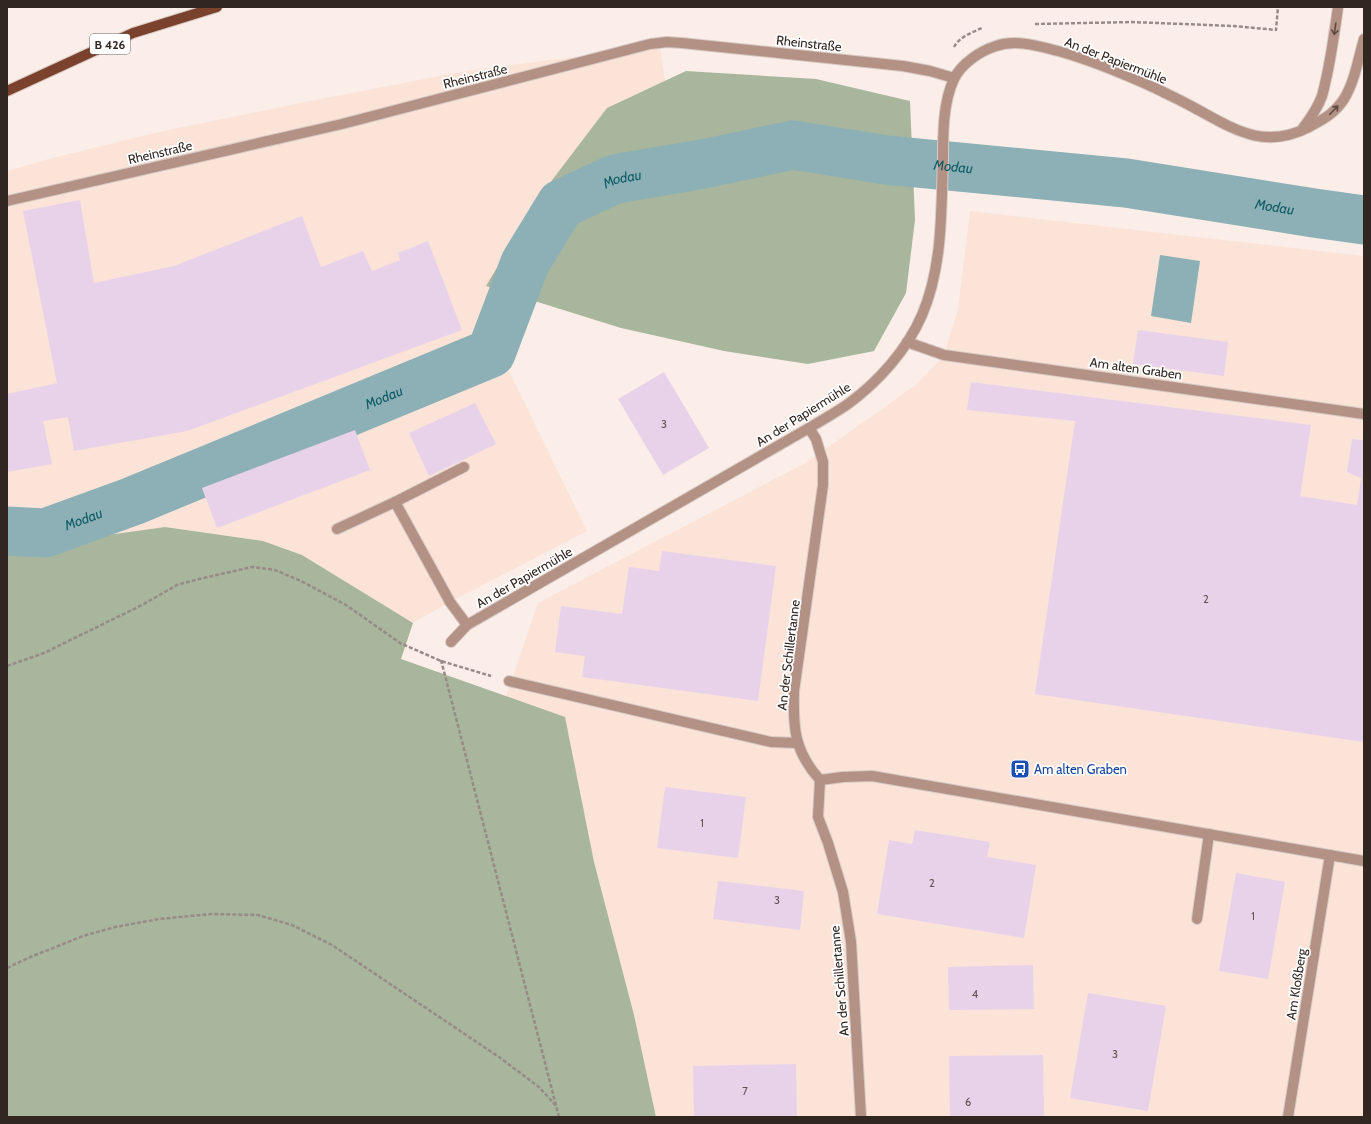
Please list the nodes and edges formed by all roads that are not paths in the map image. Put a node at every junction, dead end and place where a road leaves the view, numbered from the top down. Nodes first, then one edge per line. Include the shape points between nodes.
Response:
1 (217, 7) edge
2 (1338, 7) edge
3 (1364, 39) edge
4 (954, 78) junction
5 (7, 91) edge
6 (1302, 130) junction
7 (7, 201) edge
8 (907, 342) junction
9 (1364, 414) edge
10 (809, 428) junction
11 (464, 467) dead end
12 (395, 502) junction
13 (337, 529) dead end
14 (467, 625) junction
15 (451, 642) dead end
16 (509, 681) road end
17 (797, 743) junction
18 (820, 780) junction
19 (1209, 834) junction
20 (1330, 855) junction
21 (1364, 861) edge
22 (1197, 919) dead end
23 (860, 1117) edge
24 (1288, 1117) edge

1 - 5 main road, B 426 via 133,33
2 -> 6 street via 1322,97
6 -> 3 street, An der Papiermühle via 1336,110 1353,81
4 - 6 street, An der Papiermühle via 961,68 981,52 997,45 1029,44 1071,54 1139,81 1242,132 1273,137
4 - 7 street, Rheinstraße via 903,66 682,43 650,44 342,124
4 - 8 street, An der Papiermühle via 949,92 943,136 938,262 922,316
8 - 9 street, Am alten Graben via 944,355
8 - 10 street, An der Papiermühle via 874,382 847,405
10 - 14 street, An der Papiermühle
10 - 17 street, An der Schillertanne via 816,439 823,462 823,485 794,691 793,718
11 - 12 street
12 - 13 street
12 - 14 street via 450,602
14 - 15 street, An der Papiermühle
16 - 17 street via 771,742
17 - 18 street, An der Schillertanne via 808,768
18 - 19 street via 872,776
18 - 23 street, An der Schillertanne via 818,817 843,892 851,942
19 - 20 street
19 - 22 street
20 - 21 street
20 - 24 street, Am Kloßberg

